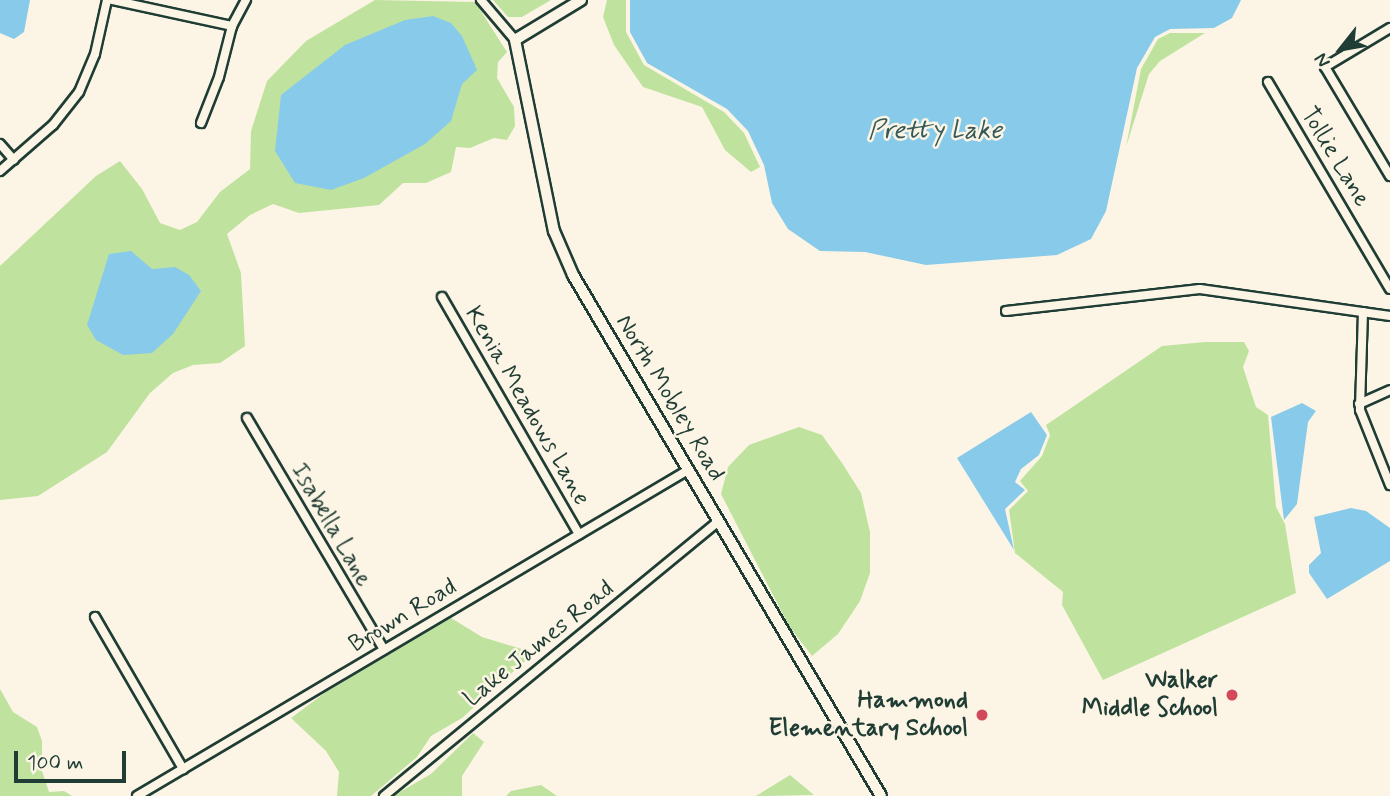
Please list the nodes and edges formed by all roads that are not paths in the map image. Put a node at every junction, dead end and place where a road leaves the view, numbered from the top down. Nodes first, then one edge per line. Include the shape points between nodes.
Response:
1 (107, 0) edge
2 (112, 0) edge
3 (246, 0) edge
4 (481, 0) edge
5 (581, 0) edge
6 (232, 26) junction
7 (1390, 28) edge
8 (515, 40) junction
9 (1268, 82) dead end
10 (201, 122) dead end
11 (0, 144) edge
12 (13, 160) junction
13 (0, 171) edge
14 (1390, 176) edge
15 (1390, 289) edge
16 (442, 297) dead end
17 (1006, 311) dead end
18 (1363, 312) junction
19 (1390, 316) edge
20 (1390, 390) edge
21 (1359, 404) junction
22 (247, 418) dead end
23 (688, 470) junction
24 (1390, 485) edge
25 (719, 522) junction
26 (579, 534) junction
27 (95, 617) dead end
28 (384, 650) junction
29 (183, 769) junction
30 (137, 796) edge
31 (384, 796) edge
32 (881, 796) edge

1 - 12 street via 95,54 79,92 54,125
2 - 6 street
3 - 6 street
4 - 8 street, North Mobley Road
5 - 8 street
6 - 10 street
7 - 14 street via 1325,67
8 - 23 street, North Mobley Road via 554,230 573,275
9 - 15 street, Tollie Lane
11 - 12 street
12 - 13 street
16 - 26 street, Kenia Meadows Lane
17 - 18 street via 1200,289
18 - 19 street
18 - 21 street
20 - 21 street
21 - 24 street
22 - 28 street, Isabella Lane
23 - 25 street, North Mobley Road
23 - 26 street, Brown Road
25 - 31 street, Lake James Road
25 - 32 street, North Mobley Road
26 - 28 street, Brown Road
27 - 29 street
28 - 29 street, Brown Road
29 - 30 street, Brown Road

